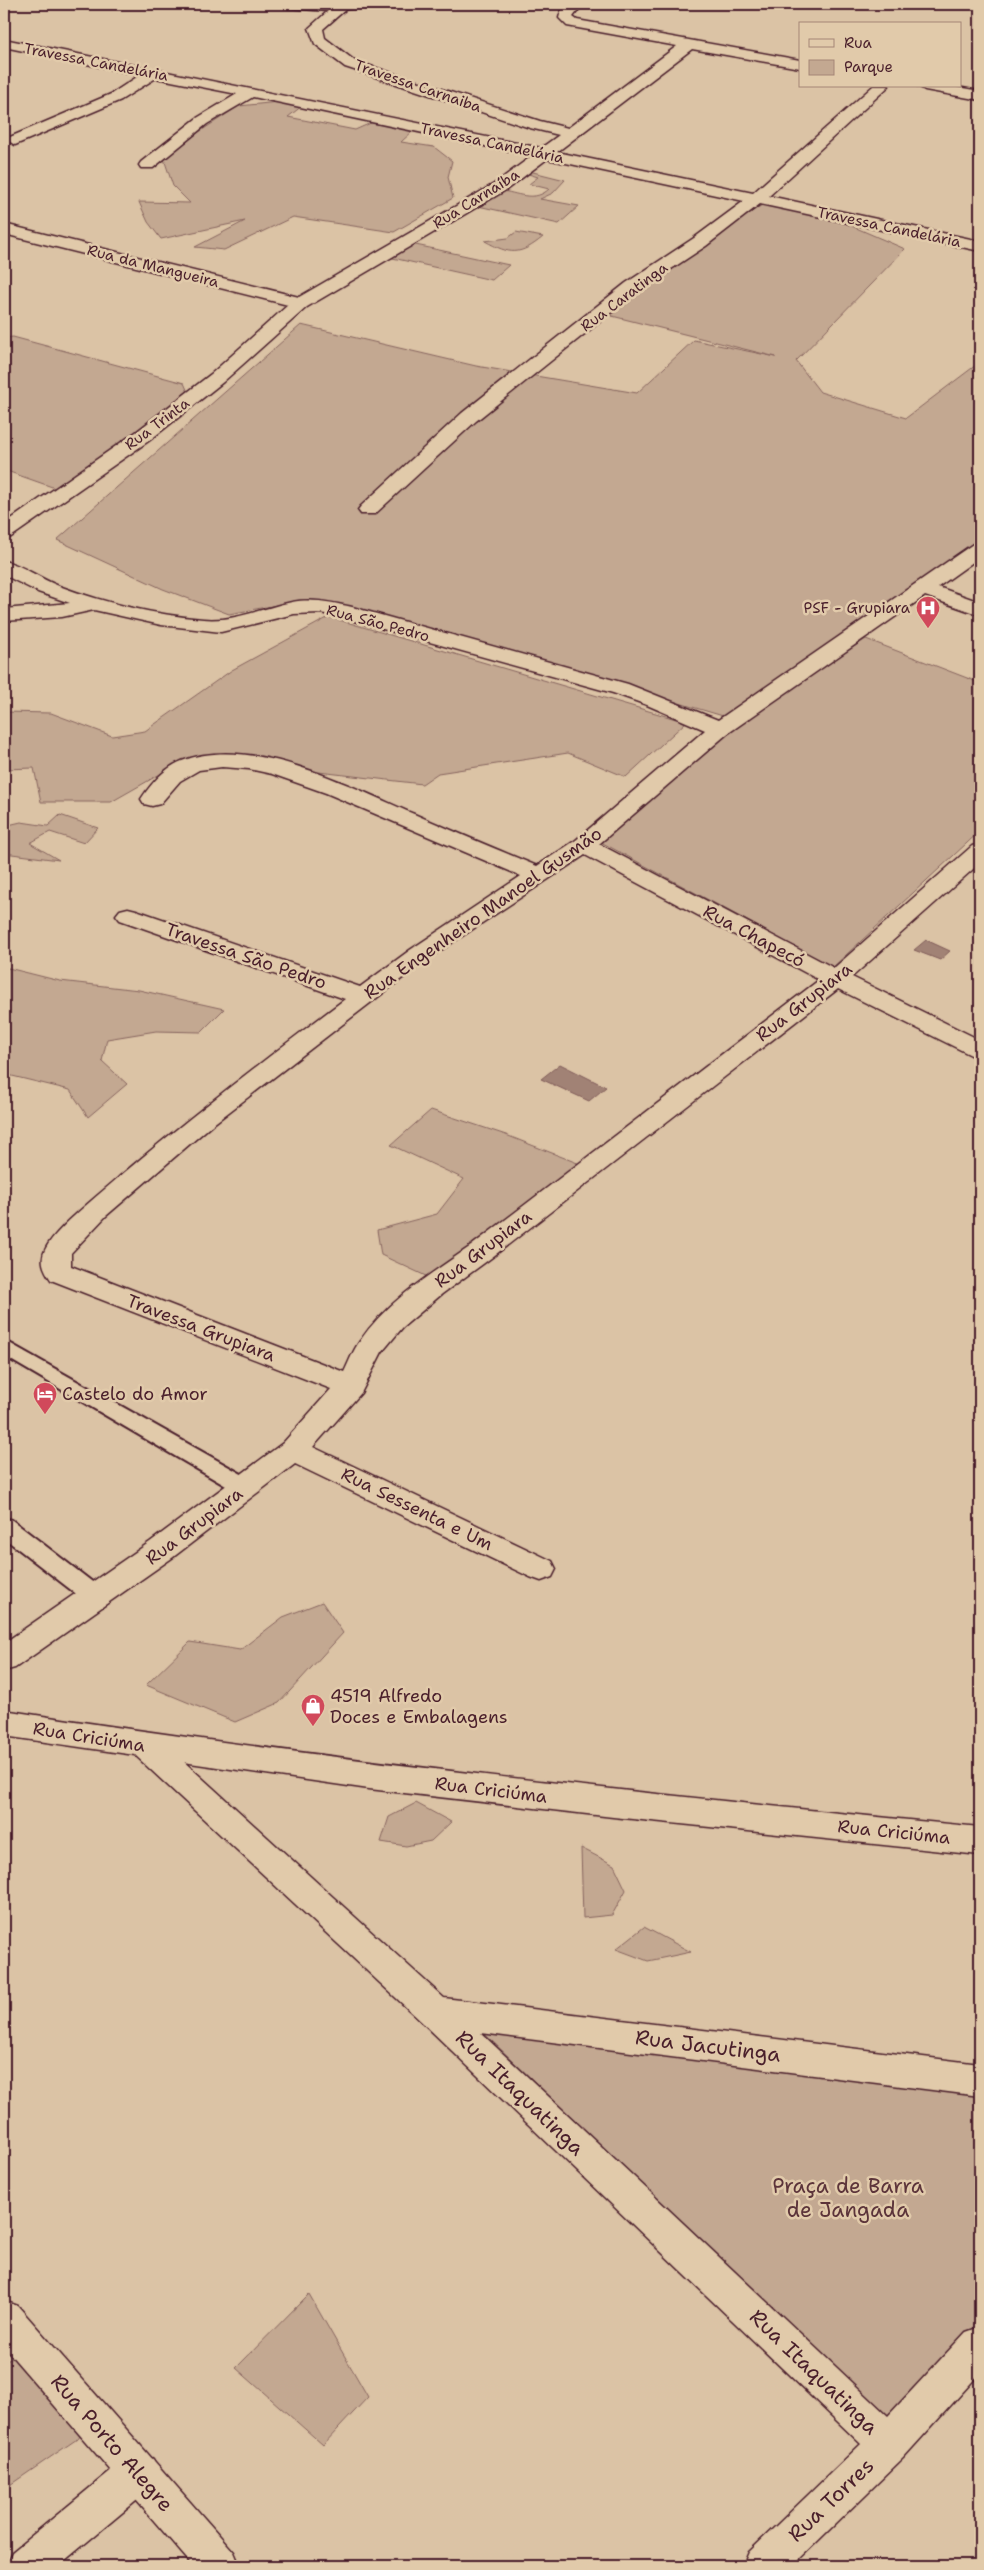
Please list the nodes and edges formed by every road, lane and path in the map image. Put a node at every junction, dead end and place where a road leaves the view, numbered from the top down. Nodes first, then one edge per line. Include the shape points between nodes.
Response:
1 (288, 4) edge
2 (363, 4) edge
3 (576, 4) edge
4 (342, 6) junction
5 (4, 43) edge
6 (689, 44) junction
7 (799, 64) edge
8 (153, 73) junction
9 (880, 88) edge
10 (936, 88) edge
11 (251, 92) junction
12 (980, 96) edge
13 (569, 133) junction
14 (15, 140) dead end
15 (545, 154) junction
16 (146, 166) dead end
17 (756, 199) junction
18 (4, 229) edge
19 (980, 246) edge
20 (301, 303) junction
21 (368, 510) dead end
22 (4, 533) edge
23 (980, 548) edge
24 (4, 567) edge
25 (923, 588) junction
26 (95, 604) junction
27 (980, 609) edge
28 (4, 615) edge
29 (720, 729) junction
30 (152, 799) dead end
31 (584, 845) junction
32 (980, 851) edge
33 (538, 875) junction
34 (128, 915) dead end
35 (836, 979) junction
36 (364, 997) junction
37 (980, 1050) edge
38 (56, 1264) joint
39 (4, 1347) edge
40 (351, 1386) junction
41 (293, 1450) junction
42 (246, 1487) junction
43 (4, 1526) edge
44 (541, 1569) dead end
45 (96, 1597) junction
46 (4, 1659) edge
47 (4, 1723) edge
48 (147, 1747) junction
49 (980, 1841) edge
50 (435, 2012) junction
51 (980, 2080) edge
52 (4, 2319) edge
53 (980, 2345) edge
54 (889, 2444) junction
55 (139, 2473) junction
56 (26, 2566) edge
57 (220, 2566) edge
58 (763, 2566) edge

1 - 4 street
2 - 4 street
3 - 6 street via 566,18 572,23
4 - 13 street, Travessa Carnaiba via 316,28 316,36 319,42 350,64
5 - 8 street, Travessa Candelária
6 - 7 street
6 - 13 street, Rua Carnaíba
8 - 11 street, Travessa Candelária
8 - 14 street via 116,97
9 - 17 street, Rua Caratinga
10 - 12 street
11 - 15 street, Travessa Candelária
11 - 16 street via 202,121
13 - 15 street, Rua Carnaíba
15 - 17 street, Travessa Candelária
15 - 20 street, Rua Carnaíba via 500,187
17 - 19 street, Travessa Candelária
17 - 21 street, Rua Caratinga via 700,242 632,287 469,417
18 - 20 street, Rua da Mangueira
20 - 22 street, Rua Trinta via 216,378 143,436
23 - 25 street, Rua Engenheiro Manoel Gusmão
24 - 26 street, Rua São Pedro via 50,590
25 - 27 street
25 - 29 street, Rua Engenheiro Manoel Gusmão
26 - 28 street via 62,611
26 - 29 street, Rua São Pedro via 179,622 218,626 279,610 334,609 646,696 684,710
29 - 31 street, Rua Engenheiro Manoel Gusmão
30 - 33 street via 179,770 199,762 234,760 256,763 346,793
31 - 33 street, Rua Engenheiro Manoel Gusmão
31 - 35 street, Rua Chapecó
32 - 35 street, Rua Grupiara
33 - 36 street, Rua Engenheiro Manoel Gusmão via 418,955
34 - 36 street, Travessa São Pedro
35 - 37 street, Rua Chapecó
35 - 40 street, Rua Grupiara via 432,1287 393,1320 370,1347
36 - 38 street, Rua Engenheiro Manoel Gusmão via 203,1119 137,1175 59,1249
38 - 40 street, Travessa Grupiara via 62,1273 71,1277
39 - 42 lane
40 - 41 street, Rua Grupiara
41 - 42 street, Rua Grupiara
41 - 44 street, Rua Sessenta e Um
42 - 45 street, Rua Grupiara
43 - 45 lane
45 - 46 street, Rua Grupiara
47 - 48 street, Rua Criciúma
48 - 49 street, Rua Criciúma via 475,1789
48 - 50 street, Rua Itaquatinga
50 - 51 street, Rua Jacutinga
50 - 54 street, Rua Itaquatinga
52 - 55 street, Rua Porto Alegre
53 - 54 street, Rua Torres
54 - 58 street, Rua Torres
55 - 56 street
55 - 57 street, Rua Porto Alegre

